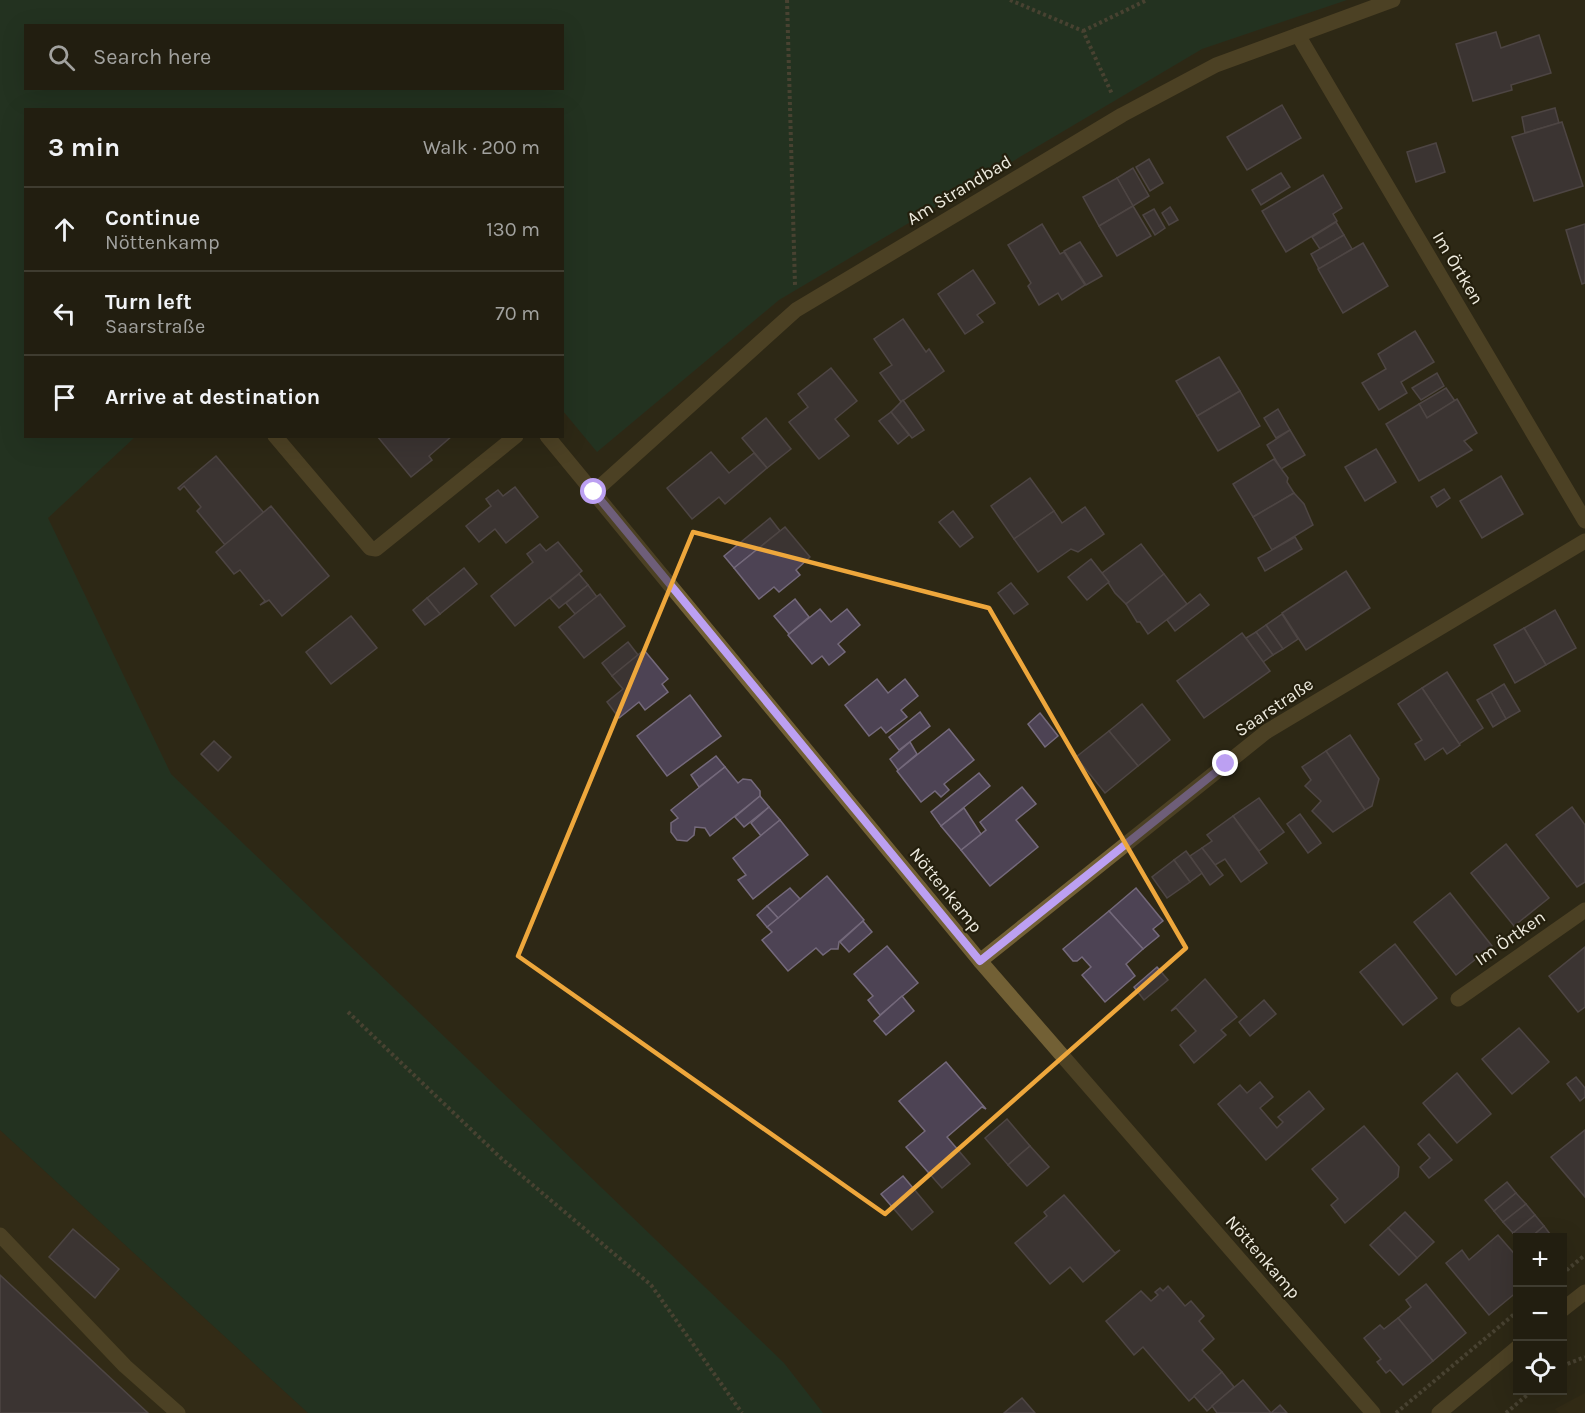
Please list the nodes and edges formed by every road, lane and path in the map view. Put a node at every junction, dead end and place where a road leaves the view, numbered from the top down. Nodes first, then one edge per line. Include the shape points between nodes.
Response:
1 (787, 0) edge
2 (1010, 0) edge
3 (1147, 0) edge
4 (1393, 0) edge
5 (1083, 31) junction
6 (1298, 35) junction
7 (1122, 115) junction
8 (796, 310) junction
9 (277, 438) edge
10 (514, 438) edge
11 (549, 438) edge
12 (594, 492) junction
13 (1585, 521) edge
14 (1585, 542) edge
15 (1585, 910) edge
16 (980, 961) junction
17 (1458, 999) dead end
18 (348, 1012) dead end
19 (0, 1235) edge
20 (1585, 1255) edge
21 (1567, 1271) edge
22 (1585, 1292) edge
23 (1567, 1307) edge
24 (1513, 1315) edge
25 (1513, 1351) edge
26 (1585, 1357) edge
27 (1567, 1364) edge
28 (1527, 1395) edge
29 (178, 1413) edge
30 (742, 1413) edge
31 (1373, 1413) edge
32 (1396, 1413) edge
33 (1438, 1413) edge
34 (1506, 1413) edge

1 - 8 path
2 - 5 path
3 - 5 path
4 - 6 street, Am Strandbad
5 - 7 path
6 - 7 street, Am Strandbad via 1216,65
6 - 13 street, Im Örtken
7 - 8 street, Am Strandbad
8 - 12 street, Am Strandbad
9 - 10 street via 370,548 376,549
11 - 12 street, Nöttenkamp
12 - 16 street, Nöttenkamp
14 - 16 street, Saarstraße via 1266,732
15 - 17 street, Im Örtken
16 - 31 street, Nöttenkamp
18 - 30 path via 502,1159 651,1285
19 - 29 street via 125,1366
20 - 21 path
22 - 23 street
24 - 32 path
25 - 33 street
26 - 27 path
28 - 34 path

